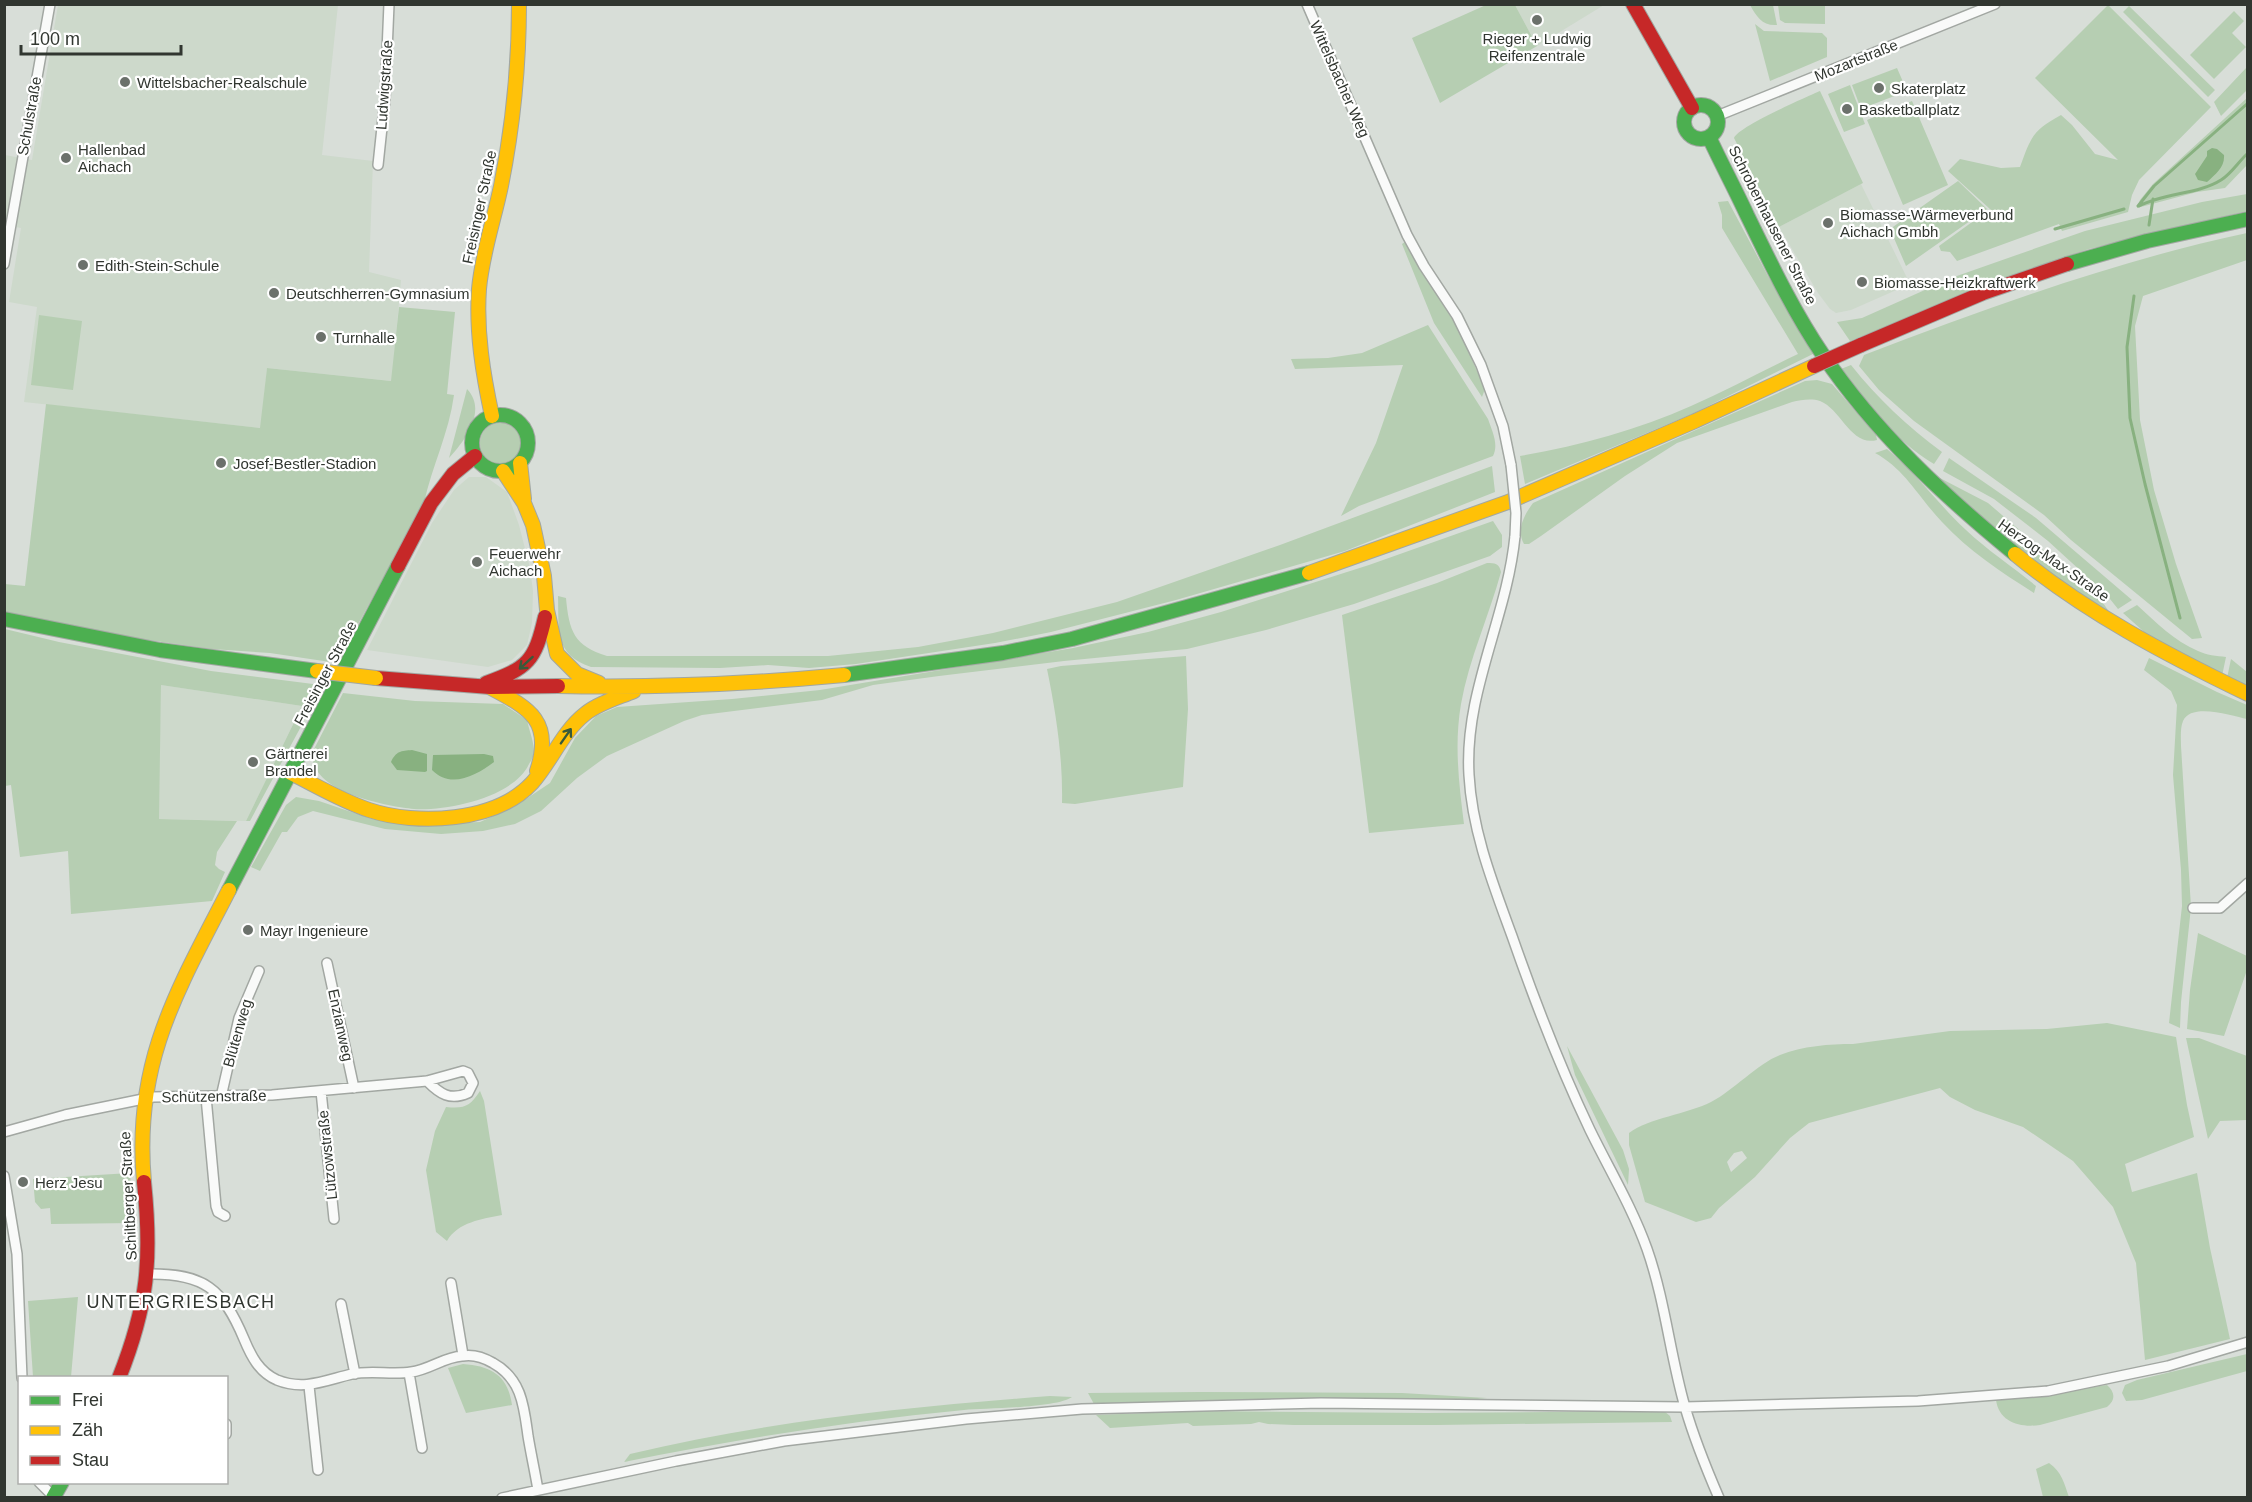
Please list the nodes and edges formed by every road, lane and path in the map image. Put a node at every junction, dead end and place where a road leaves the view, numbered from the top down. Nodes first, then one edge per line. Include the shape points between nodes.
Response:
1 (50, 4) edge
2 (389, 4) edge
3 (519, 4) edge
4 (1307, 4) edge
5 (1634, 4) edge
6 (1995, 4) edge
7 (1692, 108) junction
8 (1717, 116) junction
9 (1709, 137) junction
10 (378, 165) dead end
11 (2247, 219) edge
12 (4, 264) edge
13 (492, 416) junction
14 (1871, 416) joint
15 (475, 456) junction
16 (519, 463) junction
17 (502, 471) junction
18 (524, 503) junction
19 (547, 610) junction
20 (4, 619) edge
21 (473, 687) junction
22 (490, 687) junction
23 (612, 688) junction
24 (640, 688) junction
25 (2247, 694) edge
26 (291, 772) junction
27 (532, 783) junction
28 (2247, 883) edge
29 (2193, 908) dead end
30 (216, 915) joint
31 (327, 963) dead end
32 (259, 971) dead end
33 (427, 1081) dead end
34 (354, 1088) junction
35 (321, 1091) junction
36 (206, 1097) junction
37 (221, 1097) junction
38 (144, 1098) junction
39 (4, 1132) edge
40 (4, 1176) edge
41 (225, 1216) dead end
42 (334, 1219) dead end
43 (148, 1274) junction
44 (451, 1283) dead end
45 (341, 1304) dead end
46 (2247, 1342) edge
47 (463, 1355) junction
48 (410, 1373) junction
49 (355, 1374) junction
50 (22, 1376) edge
51 (119, 1376) edge
52 (309, 1386) junction
53 (1685, 1407) junction
54 (422, 1448) dead end
55 (318, 1470) dead end
56 (41, 1484) edge
57 (61, 1484) edge
58 (538, 1490) junction
59 (53, 1497) edge
60 (502, 1497) edge
61 (1719, 1497) edge

1 - 12 street, Schulstraße
2 - 10 street, Ludwigstraße
3 - 13 main road, Freisinger Straße via 513,120 479,288 481,359
4 - 53 street, Wittelsbacher Weg, bridge via 1407,235 1457,316 1481,365 1503,426 1511,465 1515,536 1512,569 1473,707 1469,741 1472,810 1481,849 1550,1043 1647,1249
5 - 7 main road
6 - 8 street, Mozartstraße
7 - 8 main road via 1707,106
7 - 9 main road via 1685,117 1686,131 1697,139
8 - 9 main road via 1717,128
9 - 14 main road, Schrobenhausener Straße via 1775,273 1835,372
11 - 24 main road, bridge via 2148,240 1982,293 1508,502 1293,579 1072,639 1003,653 873,672
13 - 15 main road via 474,433
13 - 16 main road via 513,418 525,430 528,447
14 - 25 main road, Herzog-Max-Straße via 1939,489 2018,558 2166,655
15 - 17 main road via 487,468
15 - 26 main road, Freisinger Straße via 453,474 431,503
16 - 17 main road
16 - 18 main road
17 - 18 main road
18 - 19 main road via 539,549
19 -> 21 main road via 537,649 528,663 513,673
19 - 23 main road via 553,644 563,662 576,674
20 - 21 main road, bridge via 211,659
21 - 22 main road
22 - 23 main road
22 - 27 main road via 532,713 541,729 543,752
23 - 24 main road
27 -> 24 main road via 586,714
26 - 27 main road via 350,803 399,817 476,813 505,803
26 - 30 main road, Freisinger Straße
28 - 29 street via 2220,908
30 - 38 main road, Schiltberger Straße via 162,1026
31 - 34 street, Enzianweg
32 - 37 street, Blütenweg via 239,1018
33 - 34 street, Schützenstraße
34 - 35 street, Schützenstraße
35 - 37 street, Schützenstraße
35 - 42 street, Lützowstraße
36 - 37 street, Schützenstraße
36 - 38 street, Schützenstraße
36 - 41 street via 216,1206
38 - 39 street, Schützenstraße
38 - 43 main road, Schiltberger Straße via 141,1138
40 - 50 street via 17,1254
43 - 51 main road, Schiltberger Straße via 138,1322
43 - 52 street via 193,1280 215,1292 226,1302 253,1360 262,1370 286,1383
44 - 47 street
45 - 49 street
46 - 53 street via 2168,1366 2048,1391 1918,1401
47 - 48 street
47 - 58 street via 486,1359 514,1381 525,1412
48 - 49 street
48 - 54 street
49 - 52 street
52 - 55 street
53 - 58 street via 1321,1403 1082,1409 784,1441
53 - 61 street, Wittelsbacher Weg
56 - 59 street
57 - 59 main road
58 - 60 street

